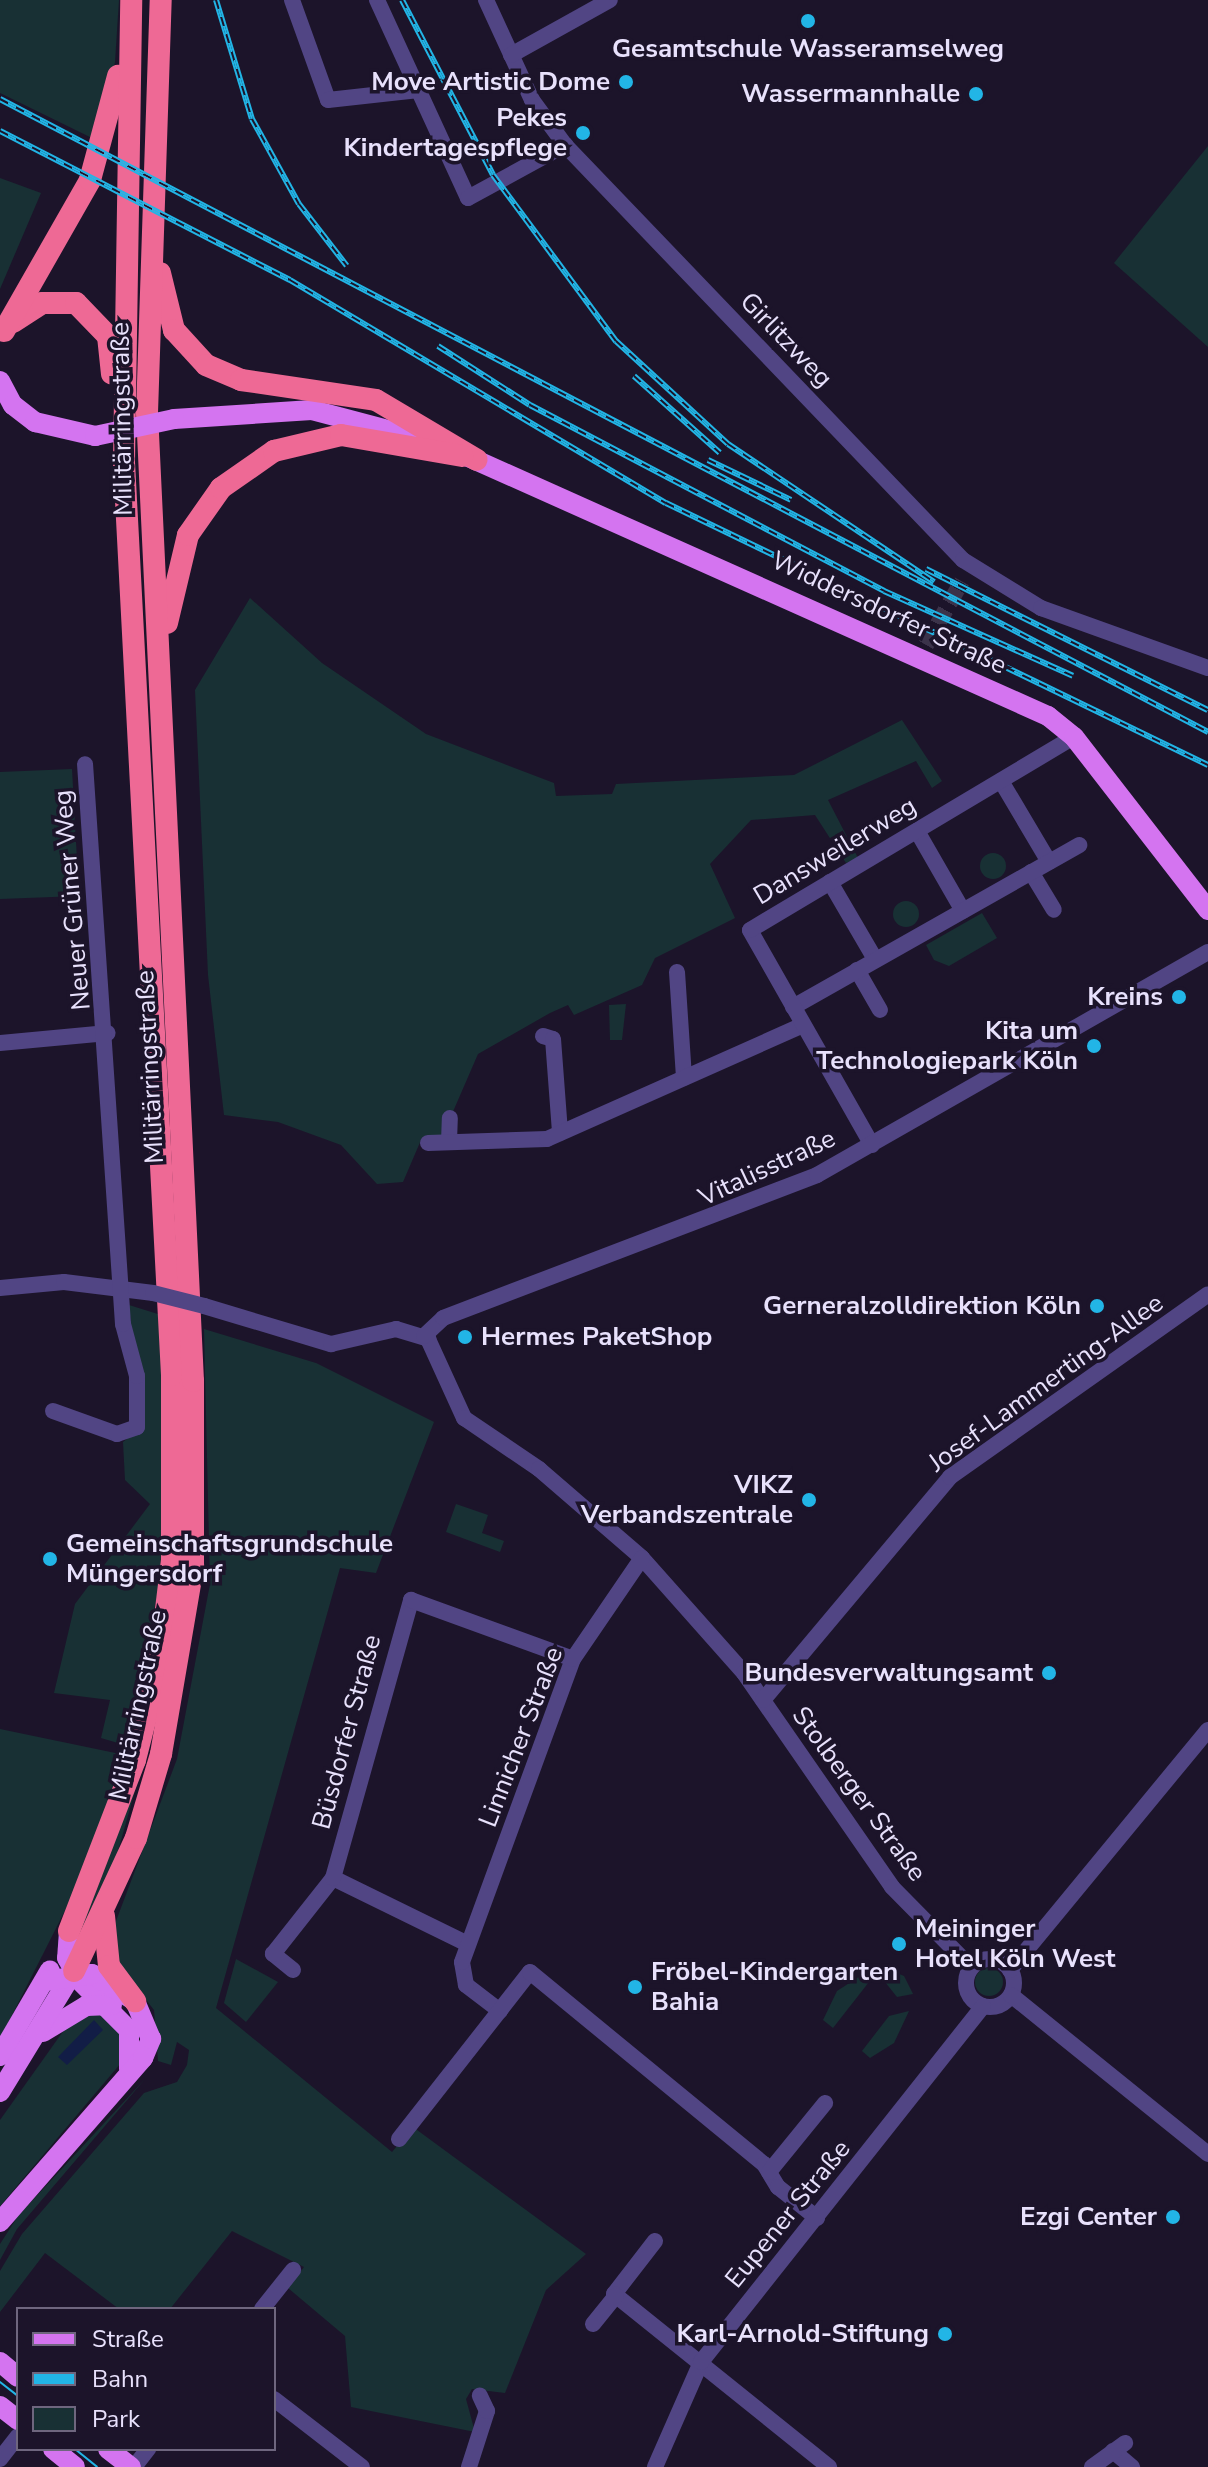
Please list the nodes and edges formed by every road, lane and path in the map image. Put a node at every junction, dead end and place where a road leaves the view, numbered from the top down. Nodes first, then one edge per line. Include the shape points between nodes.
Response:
1 (130, 0) edge
2 (161, 0) edge
3 (292, 0) edge
4 (377, 0) edge
5 (486, 0) edge
6 (610, 0) edge
7 (511, 55) junction
8 (418, 90) junction
9 (153, 144) junction
10 (565, 145) junction
11 (2, 337) edge
12 (0, 381) edge
13 (477, 460) junction
14 (124, 462) junction
15 (157, 651) junction
16 (1208, 668) edge
17 (1074, 737) junction
18 (85, 764) dead end
19 (1001, 781) junction
20 (917, 831) junction
21 (1079, 845) dead end
22 (1049, 862) junction
23 (1031, 872) junction
24 (830, 882) junction
25 (1054, 910) dead end
26 (1208, 910) edge
27 (963, 911) junction
28 (1208, 952) edge
29 (875, 959) junction
30 (857, 970) junction
31 (677, 972) dead end
32 (793, 1007) junction
33 (880, 1010) dead end
34 (803, 1025) junction
35 (108, 1033) junction
36 (543, 1036) dead end
37 (0, 1043) edge
38 (684, 1078) junction
39 (450, 1118) dead end
40 (560, 1133) junction
41 (449, 1142) junction
42 (428, 1143) dead end
43 (872, 1145) junction
44 (125, 1287) junction
45 (0, 1288) edge
46 (1208, 1294) edge
47 (424, 1336) junction
48 (53, 1411) dead end
49 (642, 1558) junction
50 (573, 1659) junction
51 (763, 1700) junction
52 (1208, 1730) edge
53 (333, 1878) junction
54 (104, 1913) junction
55 (69, 1931) junction
56 (468, 1944) junction
57 (971, 1967) junction
58 (293, 1970) dead end
59 (1010, 1970) junction
60 (74, 1971) junction
61 (45, 1981) junction
62 (1011, 1995) junction
63 (135, 2001) junction
64 (112, 2005) junction
65 (983, 2006) junction
66 (500, 2011) junction
67 (40, 2034) junction
68 (0, 2056) edge
69 (129, 2069) junction
70 (0, 2092) edge
71 (825, 2103) dead end
72 (399, 2139) dead end
73 (1208, 2154) edge
74 (769, 2172) junction
75 (817, 2218) junction
76 (3, 2221) edge
77 (655, 2241) dead end
78 (293, 2270) dead end
79 (616, 2296) junction
80 (264, 2307) edge
81 (593, 2324) dead end
82 (701, 2362) junction
83 (480, 2396) dead end
84 (276, 2401) edge
85 (0, 2406) edge
86 (16, 2418) edge
87 (16, 2439) edge
88 (55, 2451) edge
89 (111, 2451) edge
90 (146, 2451) edge
91 (0, 2459) edge
92 (75, 2467) edge
93 (132, 2467) edge
94 (362, 2467) edge
95 (469, 2467) edge
96 (655, 2467) edge
97 (829, 2467) edge
98 (1092, 2467) edge
99 (1132, 2467) edge

1 - 11 highway via 107,130 90,180
1 - 14 highway, Militärringstraße
2 - 9 highway, Militärringstraße
3 - 8 street via 328,100
4 - 8 street
5 - 7 street, Girlitzweg
6 - 7 street
7 - 10 street, Girlitzweg via 532,100
8 - 10 street via 468,198
9 - 13 highway via 163,302 189,349 241,380 376,400
9 - 15 highway, Militärringstraße via 147,413
10 - 16 street, Girlitzweg via 967,574 1041,608
11 - 14 highway via 42,303 76,303 92,314 112,349
12 - 13 main road, Widdersdorfer Straße, bridge via 13,405 35,422 95,436 174,419 312,410 411,433
13 - 15 highway via 341,435 274,451 221,488 188,535
13 - 17 main road, Widdersdorfer Straße via 923,651 1030,707
14 - 55 highway, Militärringstraße via 172,1375 172,1560 159,1666 135,1760
15 - 54 highway, Militärringstraße via 193,1381 193,1566 161,1754
17 - 19 street, Dansweilerweg
17 - 26 main road, Widdersdorfer Straße
18 - 35 street, Neuer Grüner Weg
19 - 20 street, Dansweilerweg
19 - 22 street
20 - 24 street, Dansweilerweg
20 - 27 street
21 - 22 street
22 - 23 street
23 - 25 street
23 - 27 street
24 - 29 street
24 - 32 street, Dansweilerweg via 750,930
27 - 29 street
28 - 43 street, Vitalisstraße
29 - 30 street
30 - 32 street
30 - 33 street
31 - 38 street
32 - 34 street, Dansweilerweg
34 - 38 street
34 - 43 street, Dansweilerweg
35 - 37 street, Neuer Grüner Weg
35 - 44 street, Neuer Grüner Weg
36 - 40 street via 553,1039
38 - 40 street
39 - 41 street
40 - 41 street
41 - 42 street
43 - 47 street, Vitalisstraße via 766,1199 443,1318
44 - 45 street
44 - 47 street, bridge via 319,1341 396,1329
44 - 48 street, Neuer Grüner Weg via 137,1427 117,1434
46 - 51 street, Josef-Lammerting-Allee via 944,1482
47 - 49 street, Stolberger Straße via 437,1349 464,1418 547,1475
49 - 50 street, Linnicher Straße
49 - 51 street, Stolberger Straße
50 - 53 street, Büsdorfer Straße via 411,1600
50 - 56 street, Linnicher Straße
51 - 57 street, Stolberger Straße via 892,1887
52 - 59 street
53 - 56 street
53 - 58 street via 273,1954
54 - 60 highway, Militärringstraße
54 - 63 highway via 109,1966
55 - 60 main road via 66,1954
55 - 61 main road, Militärringstraße
56 - 66 street, Linnicher Straße via 461,1977
57 - 59 street via 986,1959
57 - 65 street via 966,1989
59 - 62 street
60 - 61 main road
60 - 63 main road
60 - 64 main road
60 - 67 main road, Militärringstraße
61 - 68 main road, Militärringstraße
62 - 65 street via 996,2007
62 - 73 street
63 - 69 main road via 151,2039
64 - 67 main road via 86,2006
64 - 69 main road via 129,2030
65 - 75 street, Eupener Straße
66 - 72 street
66 - 74 street via 530,1972
67 - 70 main road, Militärringstraße
69 - 76 main road
71 - 74 street
74 - 75 street
75 - 82 street, Eupener Straße
77 - 79 street
78 - 80 street
79 - 81 street
79 - 82 street
82 - 96 street, Eupener Straße
82 - 97 street
83 - 95 street via 487,2411
84 - 94 street
85 - 86 main road
87 - 91 street
88 - 92 main road
89 - 93 main road
90 - 93 street
98 - 99 street via 1119,2447

